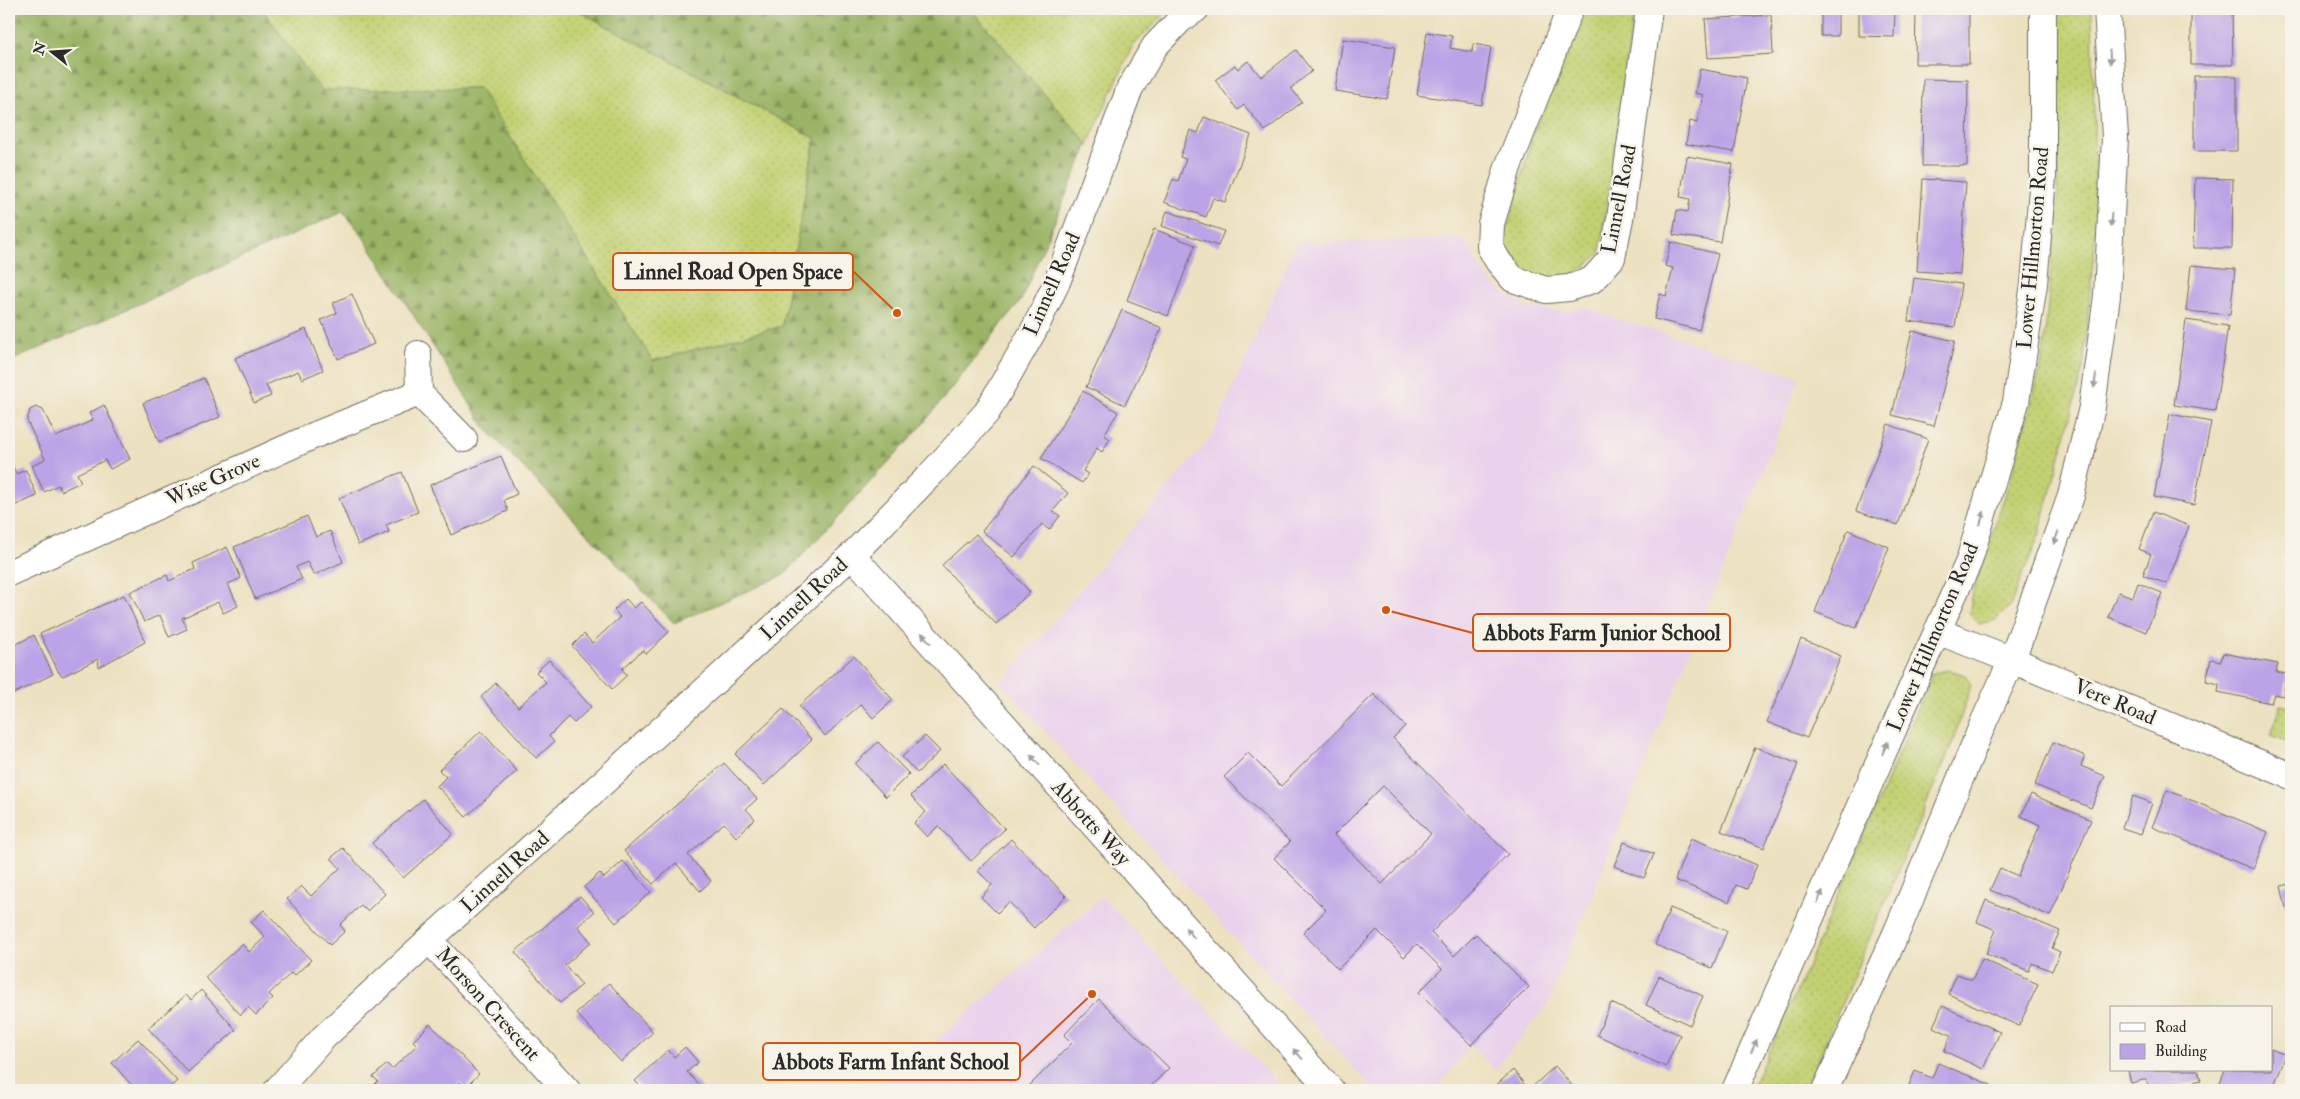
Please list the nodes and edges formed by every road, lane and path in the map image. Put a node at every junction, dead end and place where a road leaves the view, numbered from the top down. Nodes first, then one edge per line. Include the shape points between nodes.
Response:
1 (1196, 9) edge
2 (1570, 9) edge
3 (1649, 9) edge
4 (2043, 9) edge
5 (2107, 9) edge
6 (418, 354) dead end
7 (419, 392) junction
8 (464, 439) dead end
9 (852, 555) junction
10 (9, 573) edge
11 (1937, 631) junction
12 (2012, 660) junction
13 (2291, 776) edge
14 (429, 940) junction
15 (277, 1090) edge
16 (566, 1090) edge
17 (1331, 1090) edge
18 (1735, 1090) edge
19 (1825, 1090) edge

1 - 9 street, Linnell Road via 1180,20 1155,46 1130,88 1057,282 987,412
2 - 3 street, Linnell Road via 1508,167 1491,224 1490,247 1498,261 1513,279 1546,290 1569,288 1592,280 1612,258
11 -> 4 street, Lower Hillmorton Road via 1970,561 2016,402 2034,284 2043,177
5 -> 12 street via 2116,137 2106,296 2092,407 2071,496
6 - 7 street
7 - 8 street
7 - 10 street, Wise Grove via 306,439
9 - 14 street, Linnell Road
17 -> 9 street, Abbotts Way
11 - 12 street, Vere Road
18 -> 11 street, Lower Hillmorton Road
12 - 13 street, Vere Road
12 - 19 street via 1984,719 1898,929
14 - 15 street, Linnell Road via 324,1037
14 - 16 street, Morson Crescent

